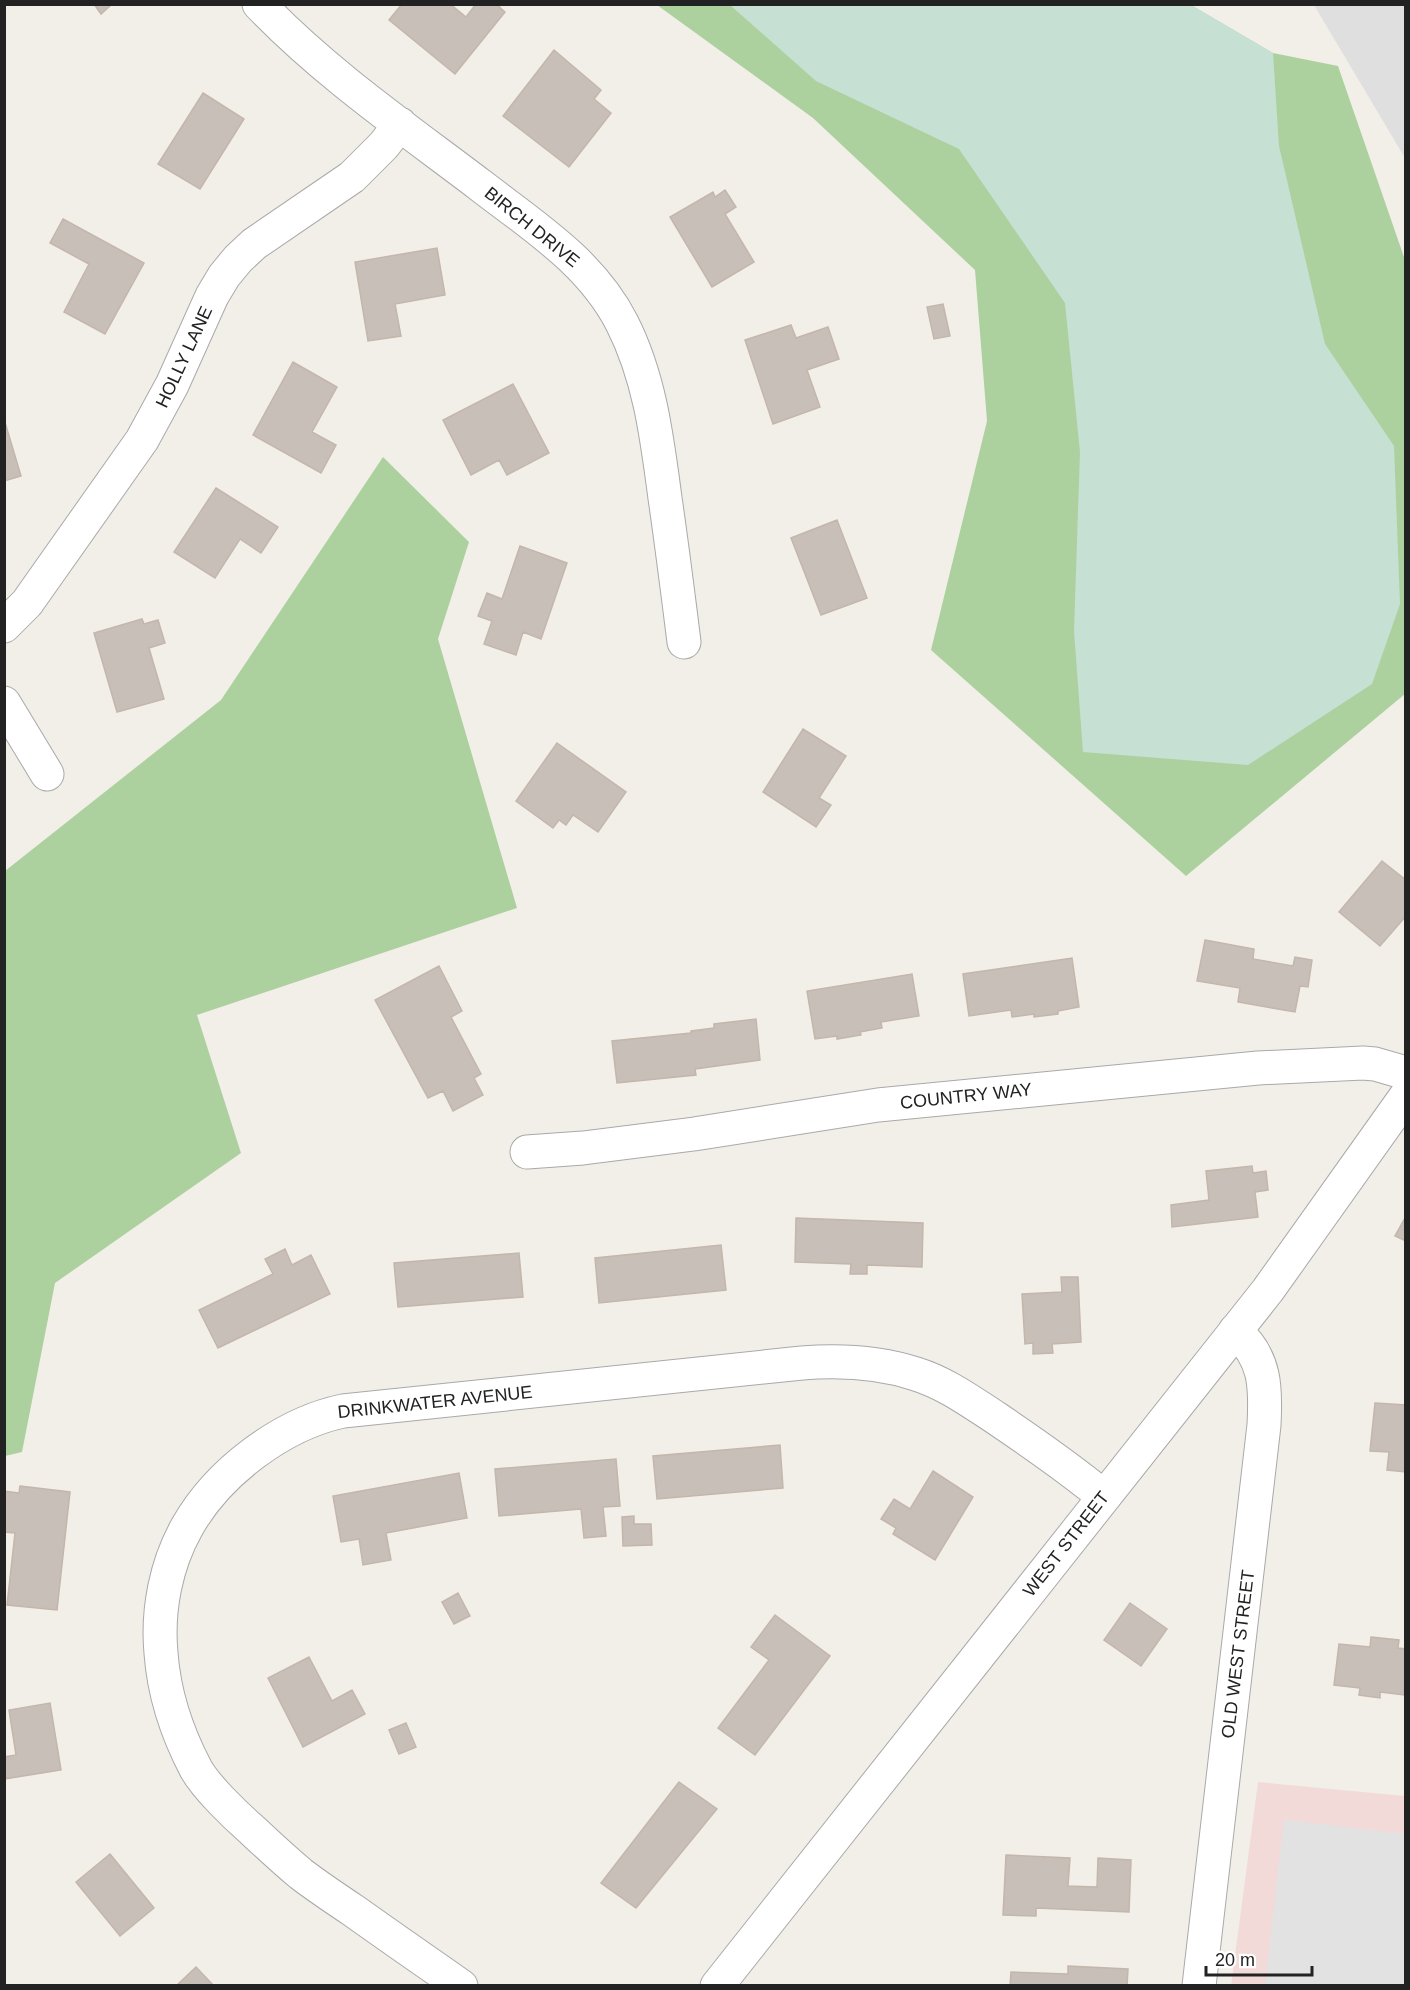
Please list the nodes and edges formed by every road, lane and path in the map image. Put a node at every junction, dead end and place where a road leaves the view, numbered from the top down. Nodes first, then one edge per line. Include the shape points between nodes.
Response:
1 (259, 4) edge
2 (400, 124) junction
3 (4, 626) edge
4 (684, 642) dead end
5 (4, 703) edge
6 (47, 774) dead end
7 (1406, 1073) edge
8 (1406, 1096) edge
9 (527, 1152) dead end
10 (1236, 1331) junction
11 (1103, 1496) junction
12 (461, 1986) edge
13 (717, 1986) edge
14 (1199, 1986) edge

1 - 2 street, BIRCH DRIVE via 296,40
2 - 3 street, HOLLY LANE via 352,177 254,244 224,276 142,440 27,603
2 - 4 street, BIRCH DRIVE via 574,258 609,301 622,324 652,406
5 - 6 street
7 - 9 street, COUNTRY WAY via 1363,1063 1258,1068 878,1105 682,1136
8 - 10 street, WEST STREET
10 - 11 street, WEST STREET
10 - 14 street, OLD WEST STREET via 1253,1348 1258,1360 1265,1388 1264,1425
11 - 12 street, DRINKWATER AVENUE via 1066,1466 958,1393 917,1374 848,1362 802,1363 343,1412 302,1423 262,1448 225,1478 181,1537 165,1586 159,1635 163,1683 172,1715 197,1771 234,1814 302,1875
11 - 13 street, WEST STREET

